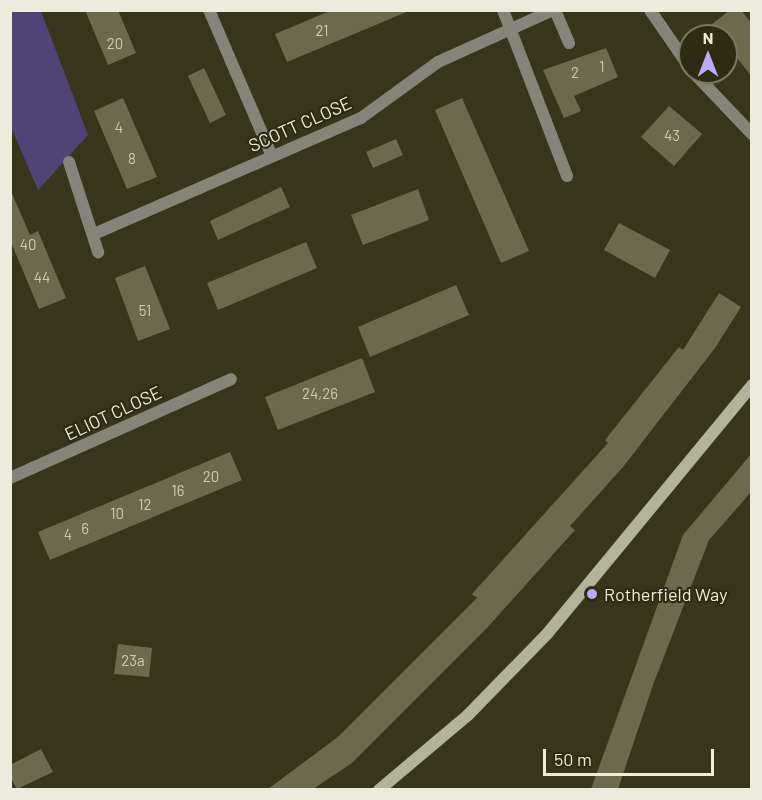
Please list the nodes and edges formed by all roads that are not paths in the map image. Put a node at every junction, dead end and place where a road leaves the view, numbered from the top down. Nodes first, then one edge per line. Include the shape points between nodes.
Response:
1 (209, 10) edge
2 (502, 10) edge
3 (554, 10) edge
4 (650, 10) edge
5 (510, 30) junction
6 (569, 43) dead end
7 (678, 51) edge
8 (704, 84) edge
9 (752, 134) edge
10 (272, 156) junction
11 (69, 162) dead end
12 (567, 176) dead end
13 (94, 234) junction
14 (98, 252) dead end
15 (231, 379) dead end
16 (752, 385) edge
17 (10, 478) edge
18 (379, 789) edge

1 - 10 street
2 - 5 street
3 - 5 street, SCOTT CLOSE
3 - 6 street
4 - 7 street
5 - 10 street, SCOTT CLOSE via 438,62 361,118
5 - 12 street
8 - 9 street
10 - 13 street, SCOTT CLOSE
11 - 13 street
13 - 14 street
15 - 17 street, ELIOT CLOSE
16 - 18 street via 547,634 468,715

